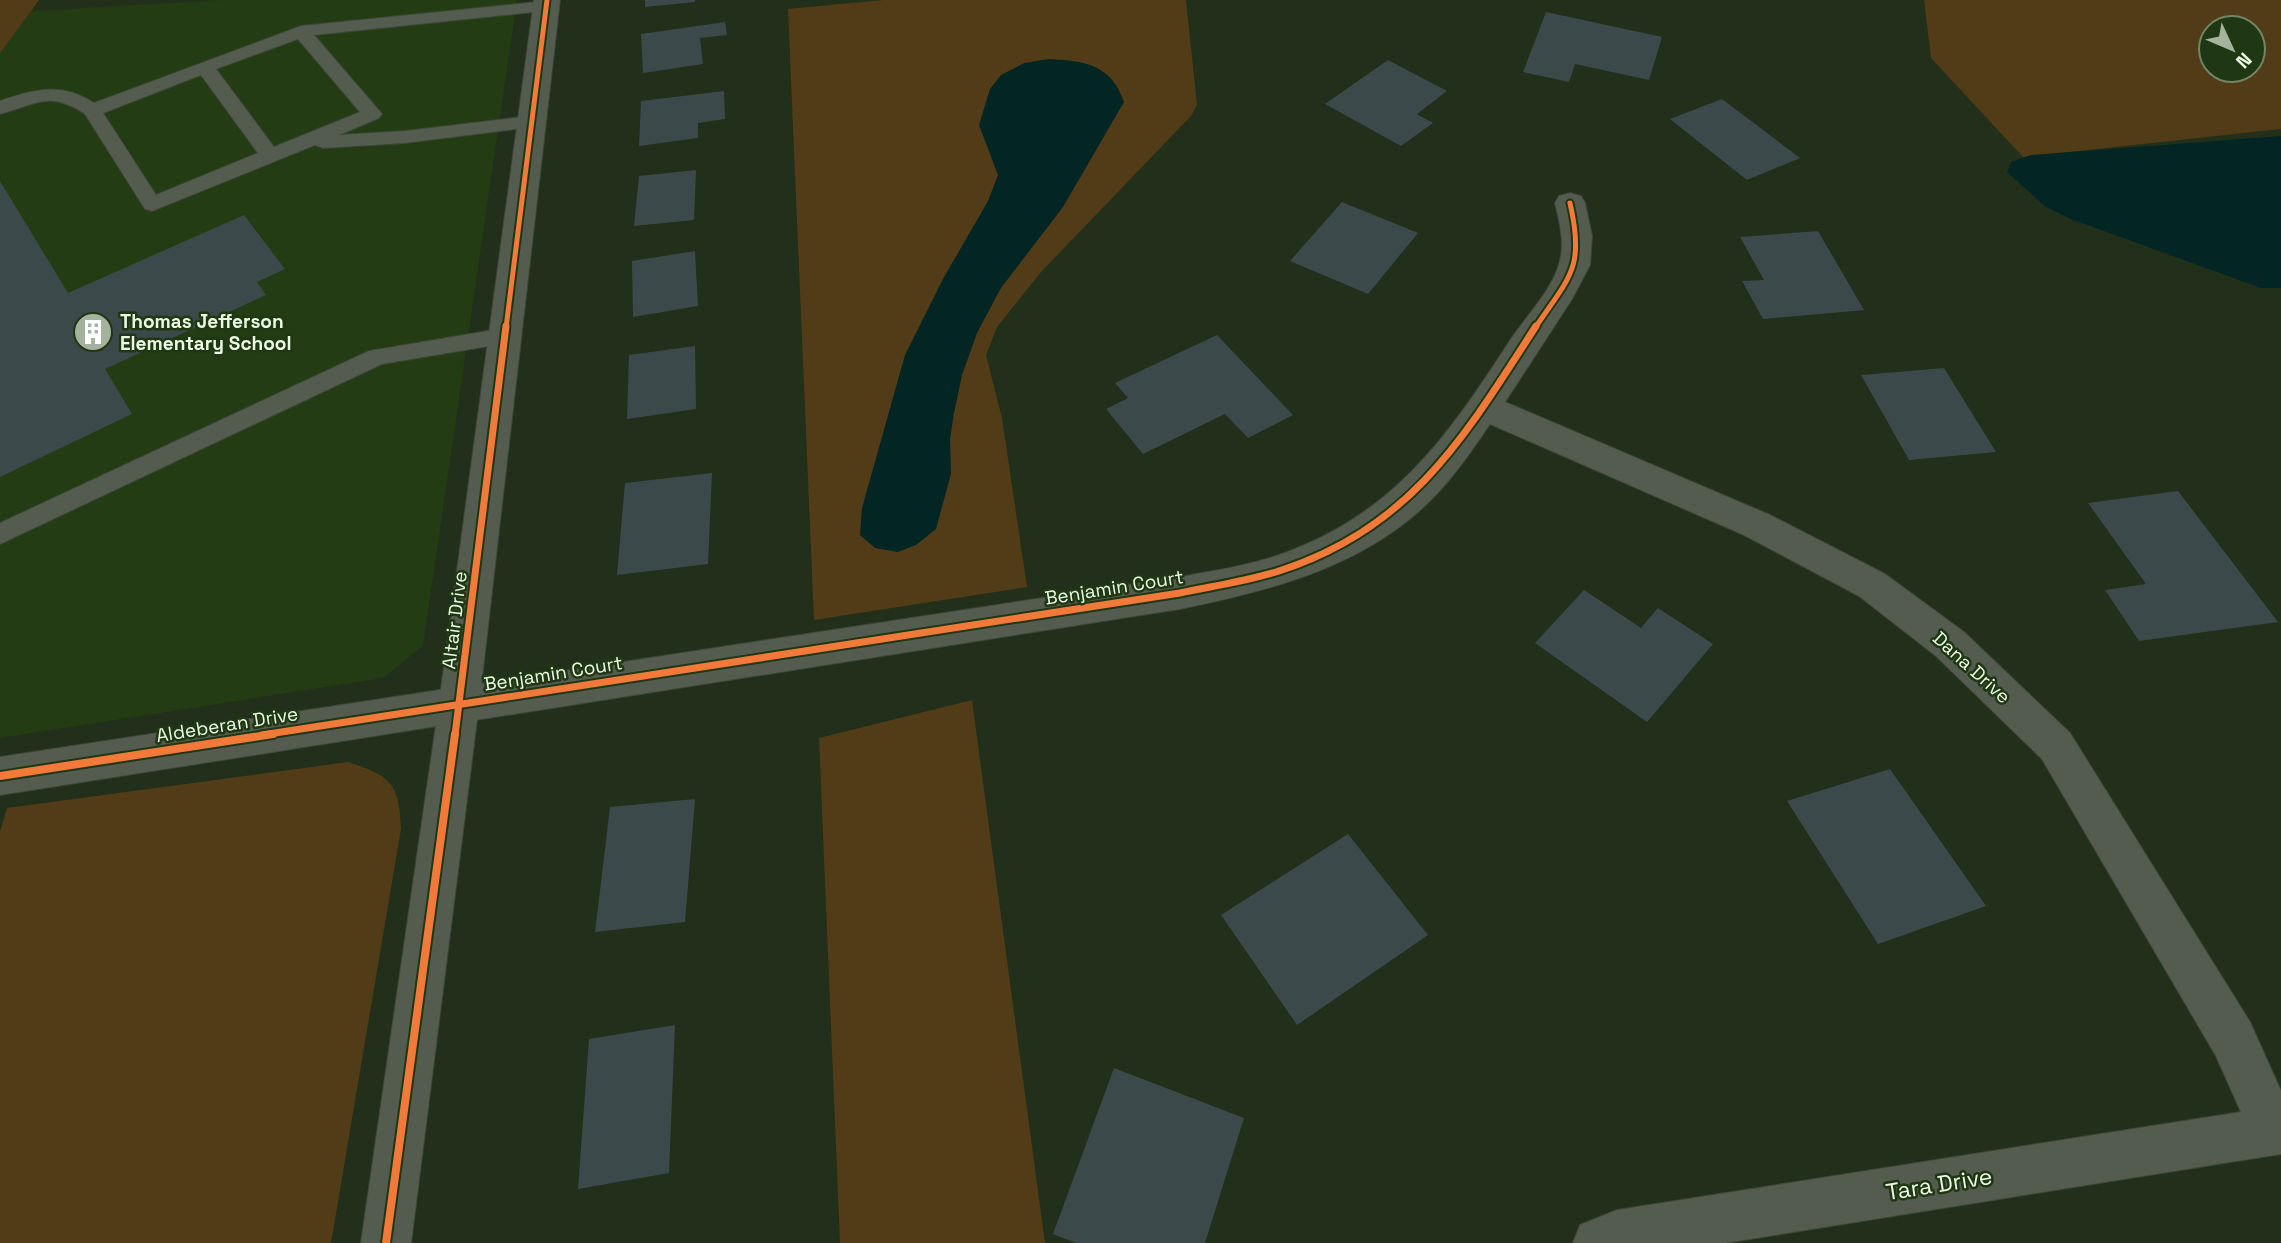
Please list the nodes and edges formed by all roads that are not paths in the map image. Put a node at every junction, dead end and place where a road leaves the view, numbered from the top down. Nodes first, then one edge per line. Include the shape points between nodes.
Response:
1 (547, 3) edge
2 (430, 9) edge
3 (301, 31) junction
4 (205, 67) junction
5 (0, 108) edge
6 (92, 110) junction
7 (532, 122) junction
8 (304, 143) junction
9 (271, 156) junction
10 (1570, 204) dead end
11 (505, 336) junction
12 (1484, 407) junction
13 (0, 534) edge
14 (459, 704) junction
15 (0, 776) edge
16 (2277, 1130) edge
17 (386, 1243) edge
18 (1598, 1243) edge

1 - 2 lane
1 - 7 street, Altair Drive
2 - 3 lane
3 - 4 lane
3 - 8 lane via 372,114
4 - 6 lane
4 - 9 lane
5 - 6 lane via 58,92
6 - 9 lane via 152,204
7 - 8 lane
7 - 11 street, Altair Drive
8 - 9 lane
10 - 12 street, Benjamin Court via 1577,258
11 - 13 lane via 377,357
11 - 14 street, Altair Drive
12 - 14 street, Benjamin Court via 1409,498 1376,524 1270,573 1180,593
12 - 16 street, Dana Drive via 1780,537 1872,585 1950,643 2056,746 2233,1039
14 - 15 street, Aldeberan Drive
14 - 17 street, Altair Drive
16 - 18 street, Tara Drive via 1617,1235

